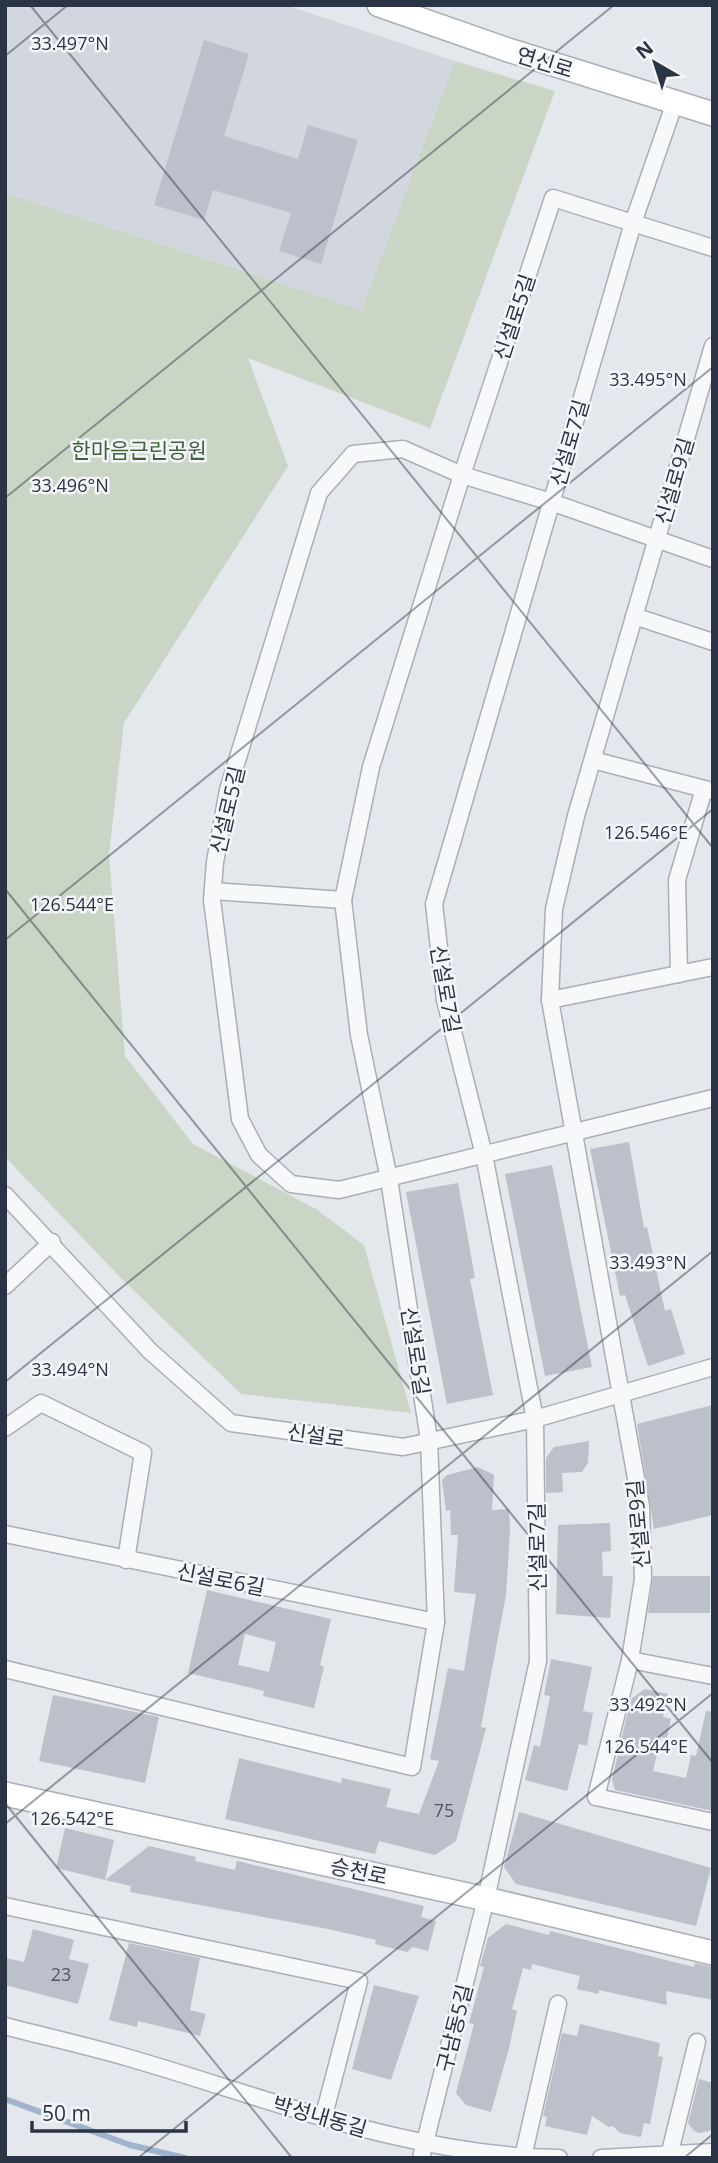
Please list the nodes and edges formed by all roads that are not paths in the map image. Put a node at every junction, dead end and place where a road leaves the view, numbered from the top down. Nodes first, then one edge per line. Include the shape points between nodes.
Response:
1 (379, 5) edge
2 (675, 102) junction
3 (713, 114) edge
4 (633, 223) junction
5 (713, 248) edge
6 (713, 346) edge
7 (462, 475) junction
8 (551, 502) junction
9 (657, 540) junction
10 (713, 559) edge
11 (634, 617) junction
12 (713, 642) edge
13 (593, 760) junction
14 (709, 790) edge
15 (213, 891) junction
16 (343, 900) junction
17 (713, 967) edge
18 (679, 974) junction
19 (550, 1000) junction
20 (713, 1098) edge
21 (574, 1132) junction
22 (484, 1155) junction
23 (389, 1179) junction
24 (5, 1195) edge
25 (52, 1242) junction
26 (5, 1286) edge
27 (713, 1367) edge
28 (621, 1395) junction
29 (536, 1419) junction
30 (5, 1429) edge
31 (429, 1440) junction
32 (5, 1534) edge
33 (126, 1560) junction
34 (436, 1622) junction
35 (631, 1660) junction
36 (5, 1670) edge
37 (713, 1676) edge
38 (5, 1794) edge
39 (713, 1822) edge
40 (486, 1899) junction
41 (5, 1906) edge
42 (712, 1950) edge
43 (558, 2004) dead end
44 (5, 2026) edge
45 (697, 2042) dead end
46 (323, 2119) junction
47 (423, 2151) edge
48 (670, 2152) junction
49 (713, 2152) edge
50 (523, 2157) edge
51 (559, 2158) edge
52 (601, 2158) edge

1 - 2 main road, 연신로
2 - 3 main road, 연신로
2 - 4 street, 신설로7길
4 - 5 street
4 - 7 street, 신설로5길 via 553,198
4 - 8 street, 신설로7길
6 - 9 street, 신설로9길
7 - 8 street
7 - 15 street, 신설로5길 via 402,449 353,454 319,493 228,790
7 - 16 street, 신설로5길 via 371,767
8 - 9 street
8 - 22 street, 신설로7길 via 434,904 444,1000
9 - 10 street
9 - 11 street, 신설로9길
11 - 12 street
11 - 13 street, 신설로9길
13 - 14 street
13 - 19 street, 신설로9길 via 554,909
14 - 18 street via 677,880
15 - 16 street
15 - 23 street, 신설로5길 via 240,1119 259,1155 291,1184 340,1190
16 - 23 street, 신설로5길 via 359,1035
17 - 18 street
18 - 19 street
19 - 21 street, 신설로9길
20 - 21 street
21 - 22 street
21 - 28 street, 신설로9길
22 - 23 street
22 - 29 street, 신설로7길
23 - 31 street, 신설로5길
24 - 25 street, 신설로
25 - 26 street
25 - 31 street, 신설로 via 150,1352 231,1423 403,1447
27 - 28 street, 신설로
28 - 29 street, 신설로
28 - 35 street, 신설로9길 via 640,1506 643,1579
29 - 31 street, 신설로
29 - 40 street, 신설로7길 via 538,1661
30 - 33 street via 41,1403 143,1453
31 - 34 street, 신설로5길
32 - 33 street, 신설로6길
33 - 34 street, 신설로6길
34 - 36 street, 신설로5길 via 412,1767
35 - 37 street
35 - 39 street, 신설로9길 via 596,1797
38 - 40 main road, 승천로
40 - 42 main road, 승천로
40 - 47 street, 구남동5길
41 - 46 street via 359,1981
43 - 50 street
44 - 46 street, 박성내동길 via 128,2057
45 - 48 street
46 - 47 street, 박성내동길
47 - 50 street, 박성내동길
48 - 49 street
48 - 52 street
50 - 51 street, 박성내동길

